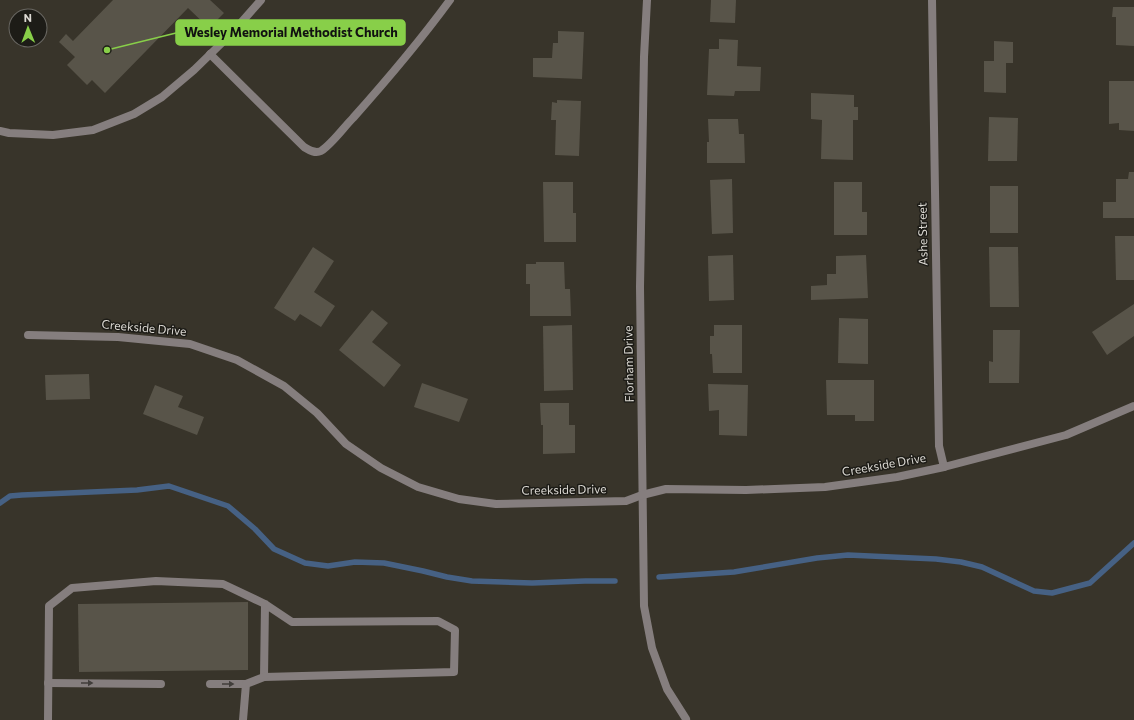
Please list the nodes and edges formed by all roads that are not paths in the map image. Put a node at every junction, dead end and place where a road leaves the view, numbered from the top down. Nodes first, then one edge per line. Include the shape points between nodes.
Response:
1 (261, 0) edge
2 (450, 0) edge
3 (647, 0) edge
4 (932, 0) edge
5 (210, 54) junction
6 (0, 130) edge
7 (28, 335) dead end
8 (1134, 406) edge
9 (944, 467) junction
10 (642, 495) junction
11 (265, 604) junction
12 (264, 676) junction
13 (48, 683) junction
14 (161, 684) dead end
15 (210, 684) dead end
16 (246, 684) junction
17 (686, 719) dead end
18 (48, 720) edge
19 (243, 720) edge

1 - 5 street
2 - 5 street via 382,87 320,151 312,152 304,147
3 - 10 street, Florham Drive via 640,287
4 - 9 street, Ashe Street via 939,446
5 - 6 street via 162,97 134,114 93,130 53,135 9,133
7 - 10 street, Creekside Drive via 118,336 190,344 237,360 284,386 317,413 346,444 380,468 418,487 459,499 496,504 626,501
8 - 9 street, Creekside Drive via 1066,435
9 - 10 street, Creekside Drive via 825,487 746,490 666,489
10 - 17 street, Florham Drive via 644,606 652,648 667,689
11 - 12 street
11 - 12 street via 292,622 438,622 455,630 454,672
11 - 13 street via 223,584 156,581 72,588 49,606
12 - 16 street
13 -> 14 street
13 - 18 street
15 -> 16 street
16 - 19 street

